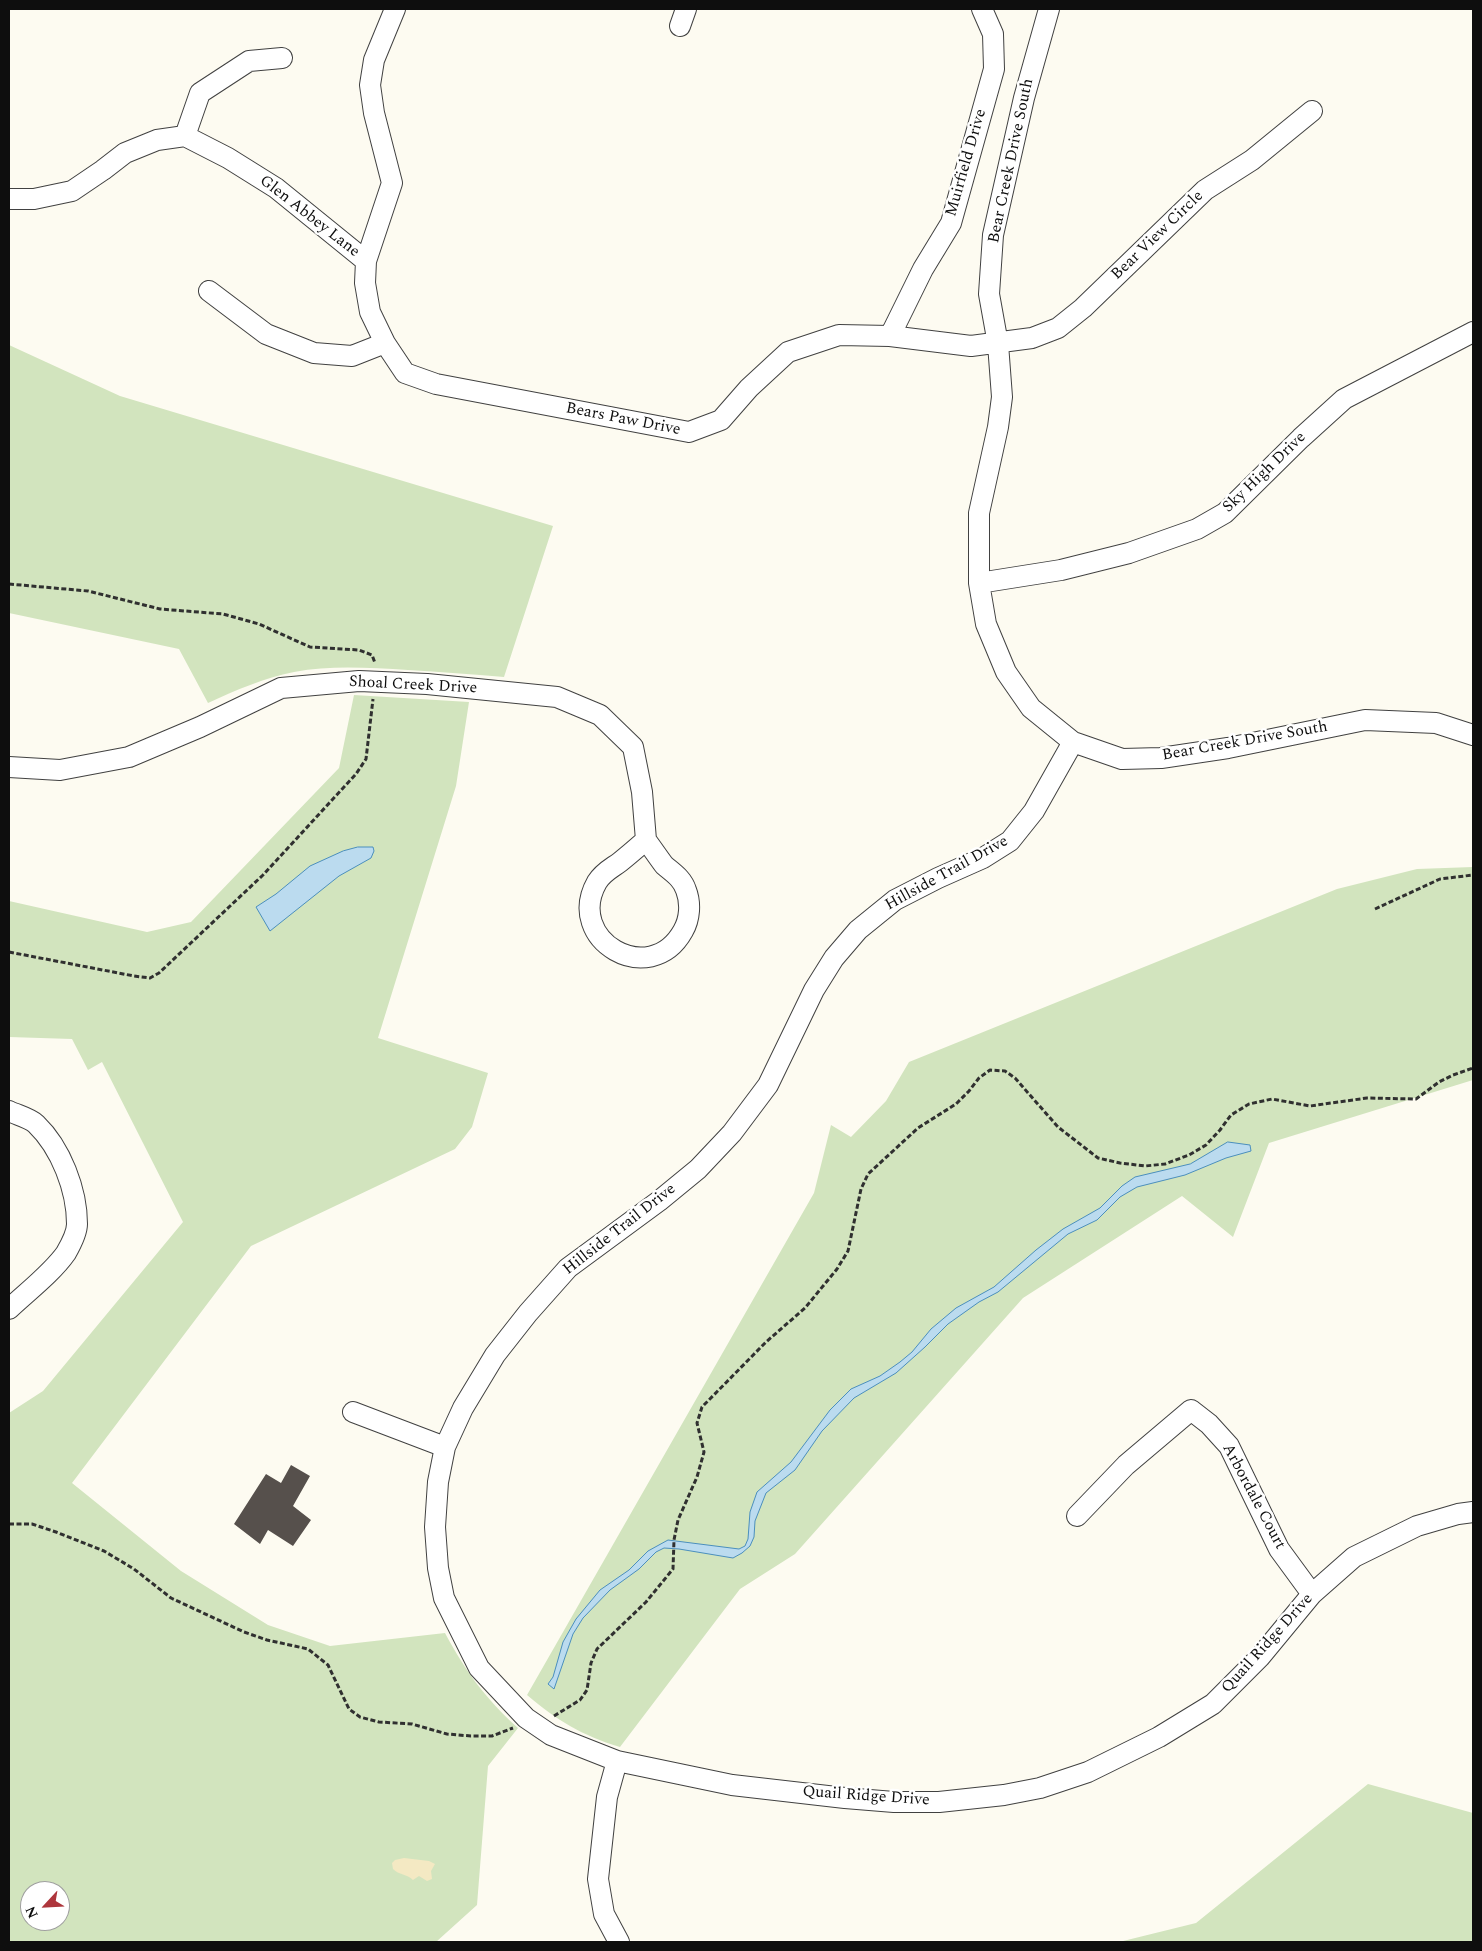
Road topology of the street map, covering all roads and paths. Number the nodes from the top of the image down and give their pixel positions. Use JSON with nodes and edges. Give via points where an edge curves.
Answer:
{"nodes":[{"id":1,"x":395,"y":9,"type":"edge"},
{"id":2,"x":982,"y":9,"type":"edge"},
{"id":3,"x":1049,"y":9,"type":"edge"},
{"id":4,"x":282,"y":58,"type":"dead end"},
{"id":5,"x":1312,"y":111,"type":"dead end"},
{"id":6,"x":185,"y":136,"type":"junction"},
{"id":7,"x":9,"y":199,"type":"edge"},
{"id":8,"x":366,"y":262,"type":"junction"},
{"id":9,"x":209,"y":291,"type":"dead end"},
{"id":10,"x":1473,"y":332,"type":"edge"},
{"id":11,"x":890,"y":336,"type":"junction"},
{"id":12,"x":385,"y":343,"type":"junction"},
{"id":13,"x":998,"y":344,"type":"junction"},
{"id":14,"x":979,"y":583,"type":"junction"},
{"id":15,"x":9,"y":584,"type":"edge"},
{"id":16,"x":374,"y":681,"type":"junction"},
{"id":17,"x":1473,"y":735,"type":"edge"},
{"id":18,"x":1073,"y":742,"type":"junction"},
{"id":19,"x":9,"y":766,"type":"edge"},
{"id":20,"x":646,"y":840,"type":"junction"},
{"id":21,"x":1473,"y":875,"type":"edge"},
{"id":22,"x":1375,"y":909,"type":"dead end"},
{"id":23,"x":9,"y":952,"type":"edge"},
{"id":24,"x":1473,"y":1068,"type":"edge"},
{"id":25,"x":9,"y":1111,"type":"edge"},
{"id":26,"x":9,"y":1309,"type":"edge"},
{"id":27,"x":353,"y":1412,"type":"dead end"},
{"id":28,"x":446,"y":1447,"type":"junction"},
{"id":29,"x":1473,"y":1512,"type":"edge"},
{"id":30,"x":1077,"y":1516,"type":"dead end"},
{"id":31,"x":9,"y":1524,"type":"edge"},
{"id":32,"x":1312,"y":1594,"type":"junction"},
{"id":33,"x":531,"y":1722,"type":"junction"},
{"id":34,"x":617,"y":1761,"type":"junction"},
{"id":35,"x":619,"y":1942,"type":"edge"}],
"edges":[{"from":1,"to":8,"type":"street","via":[[374,60],[370,85],[392,183]]},
{"from":2,"to":11,"type":"street","name":"Muirfield Drive","via":[[993,34],[994,69],[951,223],[923,269]]},
{"from":3,"to":13,"type":"street","name":"Bear Creek Drive South","via":[[1024,98],[993,234],[989,294]]},
{"from":4,"to":6,"type":"street","via":[[249,61],[200,93]]},
{"from":5,"to":13,"type":"street","name":"Bear View Circle","via":[[1252,160],[1205,190],[1083,308],[1058,328],[1032,338]]},
{"from":6,"to":7,"type":"street","via":[[157,140],[125,153],[72,191],[34,199]]},
{"from":6,"to":8,"type":"street","name":"Glen Abbey Lane","via":[[276,188]]},
{"from":8,"to":12,"type":"street","via":[[365,283],[370,312]]},
{"from":9,"to":12,"type":"street","via":[[266,334],[314,353],[352,356]]},
{"from":10,"to":14,"type":"street","name":"Sky High Drive","via":[[1344,399],[1226,513],[1197,529],[1130,553],[1061,570]]},
{"from":11,"to":12,"type":"street","name":"Bears Paw Drive","via":[[839,335],[788,352],[749,388],[721,420],[689,432],[436,384],[405,373]]},
{"from":11,"to":13,"type":"street","name":"Bears Paw Drive","via":[[971,346]]},
{"from":13,"to":14,"type":"street","name":"Bear Creek Drive South","via":[[1002,397],[979,513]]},
{"from":14,"to":18,"type":"street","name":"Bear Creek Drive South","via":[[986,624],[1006,672],[1031,708]]},
{"from":15,"to":16,"type":"path","via":[[88,591],[160,609],[223,614],[259,624],[310,647],[359,650],[372,655],[376,666]]},
{"from":16,"to":19,"type":"street","name":"Shoal Creek Drive","via":[[281,688],[129,757],[60,770]]},
{"from":16,"to":20,"type":"street","name":"Shoal Creek Drive","via":[[557,697],[600,715],[633,747],[642,792]]},
{"from":16,"to":23,"type":"path","via":[[366,759],[356,774],[263,875],[159,972],[150,978],[134,976]]},
{"from":17,"to":18,"type":"street","name":"Bear Creek Drive South","via":[[1436,723],[1365,720],[1161,758],[1122,758]]},
{"from":18,"to":28,"type":"street","name":"Hillside Trail Drive","via":[[1034,811],[1010,841],[983,858],[895,900],[858,930],[834,958],[814,990],[768,1086],[732,1133],[698,1169],[568,1268],[495,1355],[463,1408]]},
{"from":20,"to":20,"type":"street","via":[[598,880],[590,908],[593,925],[602,940],[615,951],[632,957],[649,957],[665,951],[678,940],[687,925],[690,908],[678,876]]},
{"from":21,"to":22,"type":"path","via":[[1440,879]]},
{"from":24,"to":33,"type":"path","via":[[1439,1082],[1416,1099],[1367,1098],[1310,1106],[1272,1099],[1249,1104],[1231,1115],[1206,1145],[1165,1164],[1145,1166],[1098,1158],[1058,1127],[1015,1078],[1004,1071],[990,1070],[956,1104],[918,1128],[868,1174],[860,1189],[848,1251],[837,1270],[805,1308],[766,1342],[702,1407],[698,1422],[704,1452],[674,1538],[673,1569],[646,1602],[597,1649],[591,1663],[587,1690],[580,1700],[554,1716]]},
{"from":25,"to":26,"type":"street","via":[[35,1123],[53,1144],[67,1172],[77,1226],[66,1252]]},
{"from":27,"to":28,"type":"street"},
{"from":28,"to":33,"type":"street","name":"Hillside Trail Drive","via":[[438,1482],[435,1526],[444,1598],[479,1668]]},
{"from":29,"to":32,"type":"street","name":"Quail Ridge Drive","via":[[1417,1526],[1354,1557]]},
{"from":30,"to":32,"type":"street","name":"Arbordale Court","via":[[1126,1465],[1191,1410],[1229,1446],[1279,1549]]},
{"from":31,"to":33,"type":"path","via":[[32,1524],[104,1552],[134,1569],[171,1598],[244,1632],[308,1649],[328,1665],[349,1709],[360,1717],[470,1736],[492,1736]]},
{"from":32,"to":34,"type":"street","name":"Quail Ridge Drive","via":[[1260,1657],[1213,1704],[1150,1742],[1088,1772],[1040,1788],[939,1802],[894,1802],[732,1784]]},
{"from":33,"to":34,"type":"street","name":"Hillside Trail Drive","via":[[551,1735]]},
{"from":34,"to":35,"type":"street","via":[[608,1797],[598,1879],[604,1914]]}]}
